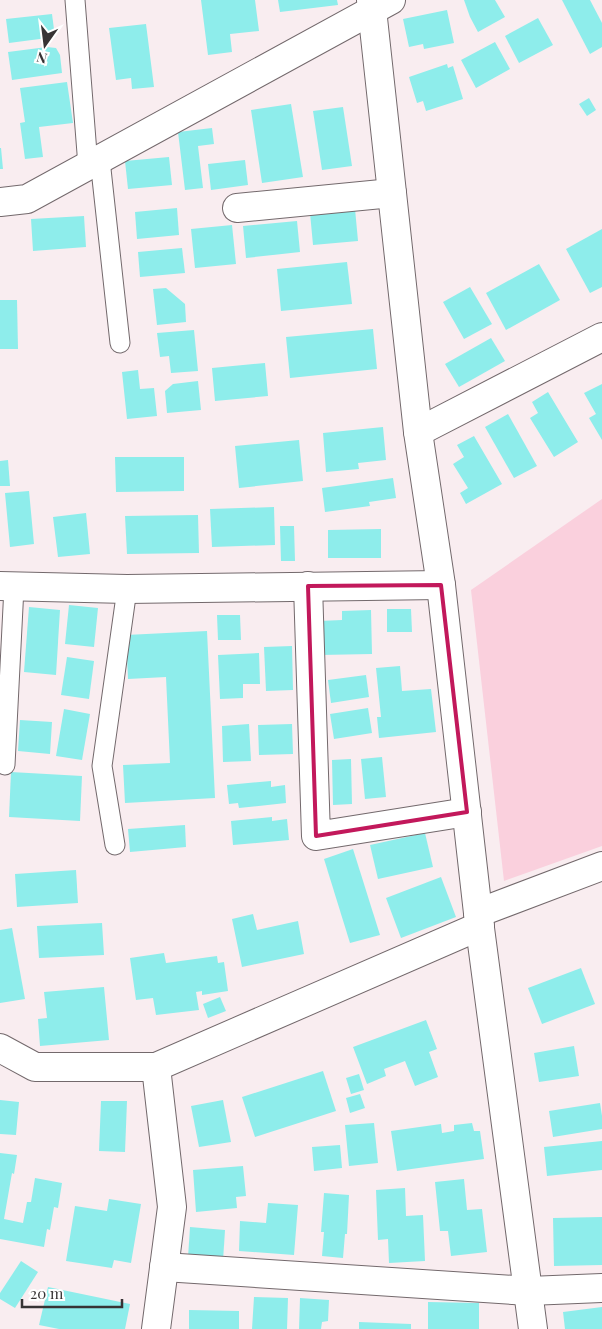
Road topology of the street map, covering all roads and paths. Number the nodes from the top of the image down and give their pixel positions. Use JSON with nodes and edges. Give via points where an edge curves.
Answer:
{"nodes":[{"id":1,"x":75,"y":0,"type":"edge"},
{"id":2,"x":378,"y":3,"type":"edge"},
{"id":3,"x":94,"y":163,"type":"junction"},
{"id":4,"x":392,"y":193,"type":"junction"},
{"id":5,"x":0,"y":202,"type":"edge"},
{"id":6,"x":237,"y":208,"type":"dead end"},
{"id":7,"x":602,"y":337,"type":"edge"},
{"id":8,"x":120,"y":343,"type":"dead end"},
{"id":9,"x":418,"y":432,"type":"junction"},
{"id":10,"x":441,"y":584,"type":"junction"},
{"id":11,"x":308,"y":586,"type":"junction"},
{"id":12,"x":7,"y":587,"type":"edge"},
{"id":13,"x":127,"y":589,"type":"junction"},
{"id":14,"x":5,"y":765,"type":"dead end"},
{"id":15,"x":467,"y":812,"type":"junction"},
{"id":16,"x":115,"y":845,"type":"dead end"},
{"id":17,"x":602,"y":866,"type":"edge"},
{"id":18,"x":479,"y":919,"type":"junction"},
{"id":19,"x":0,"y":1048,"type":"edge"},
{"id":20,"x":156,"y":1067,"type":"junction"},
{"id":21,"x":164,"y":1267,"type":"junction"},
{"id":22,"x":602,"y":1288,"type":"edge"},
{"id":23,"x":528,"y":1291,"type":"junction"},
{"id":24,"x":156,"y":1329,"type":"edge"},
{"id":25,"x":533,"y":1329,"type":"edge"}],
"edges":[{"from":1,"to":3,"type":"lane"},
{"from":2,"to":3,"type":"street"},
{"from":2,"to":4,"type":"street"},
{"from":3,"to":5,"type":"street","via":[[27,199]]},
{"from":3,"to":8,"type":"lane"},
{"from":4,"to":6,"type":"street"},
{"from":4,"to":9,"type":"street"},
{"from":7,"to":9,"type":"street"},
{"from":9,"to":10,"type":"street"},
{"from":10,"to":11,"type":"street"},
{"from":10,"to":15,"type":"street"},
{"from":11,"to":13,"type":"street"},
{"from":11,"to":15,"type":"street","via":[[316,836]]},
{"from":12,"to":13,"type":"street"},
{"from":12,"to":14,"type":"lane"},
{"from":13,"to":16,"type":"lane","via":[[102,766]]},
{"from":15,"to":18,"type":"street"},
{"from":17,"to":18,"type":"street"},
{"from":18,"to":20,"type":"street"},
{"from":18,"to":23,"type":"street"},
{"from":19,"to":20,"type":"street","via":[[35,1067]]},
{"from":20,"to":21,"type":"street","via":[[172,1207]]},
{"from":21,"to":23,"type":"street"},
{"from":21,"to":24,"type":"street"},
{"from":22,"to":23,"type":"street"},
{"from":23,"to":25,"type":"street"}]}
